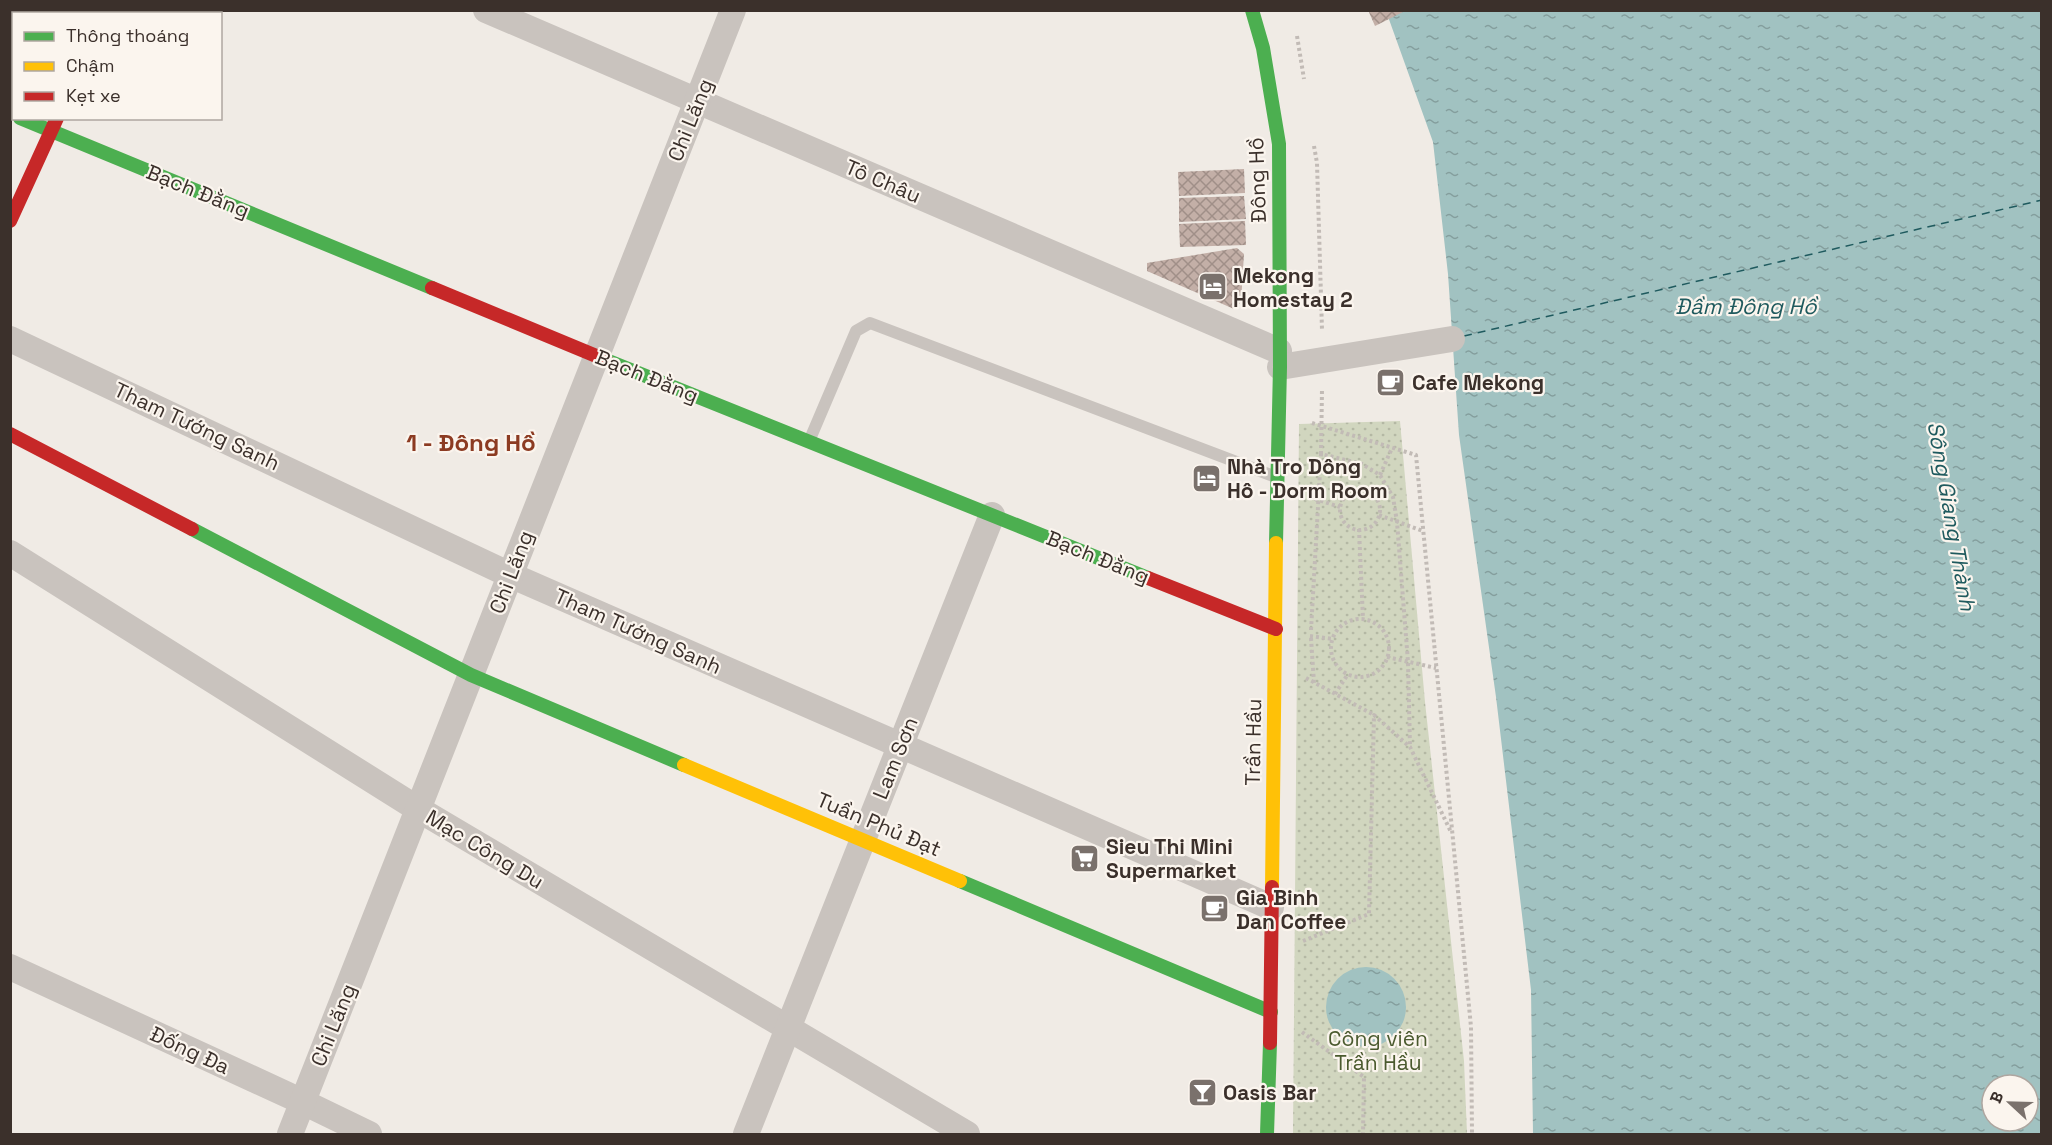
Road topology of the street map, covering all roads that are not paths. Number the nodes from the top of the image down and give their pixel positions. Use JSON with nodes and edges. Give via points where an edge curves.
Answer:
{"nodes":[{"id":1,"x":486,"y":10,"type":"edge"},
{"id":2,"x":733,"y":10,"type":"edge"},
{"id":3,"x":1252,"y":10,"type":"edge"},
{"id":4,"x":697,"y":102,"type":"junction"},
{"id":5,"x":30,"y":120,"type":"edge"},
{"id":6,"x":54,"y":125,"type":"edge"},
{"id":7,"x":10,"y":221,"type":"edge"},
{"id":8,"x":10,"y":339,"type":"edge"},
{"id":9,"x":1452,"y":339,"type":"dead end"},
{"id":10,"x":597,"y":356,"type":"junction"},
{"id":11,"x":1280,"y":359,"type":"junction"},
{"id":12,"x":10,"y":435,"type":"edge"},
{"id":13,"x":809,"y":441,"type":"junction"},
{"id":14,"x":1277,"y":478,"type":"junction"},
{"id":15,"x":992,"y":515,"type":"junction"},
{"id":16,"x":10,"y":553,"type":"edge"},
{"id":17,"x":510,"y":575,"type":"junction"},
{"id":18,"x":1276,"y":629,"type":"junction"},
{"id":19,"x":471,"y":675,"type":"junction"},
{"id":20,"x":900,"y":746,"type":"junction"},
{"id":21,"x":418,"y":809,"type":"junction"},
{"id":22,"x":863,"y":840,"type":"junction"},
{"id":23,"x":1271,"y":907,"type":"junction"},
{"id":24,"x":10,"y":967,"type":"edge"},
{"id":25,"x":1271,"y":1012,"type":"junction"},
{"id":26,"x":788,"y":1029,"type":"junction"},
{"id":27,"x":303,"y":1102,"type":"junction"},
{"id":28,"x":290,"y":1134,"type":"edge"},
{"id":29,"x":369,"y":1134,"type":"edge"},
{"id":30,"x":746,"y":1134,"type":"edge"},
{"id":31,"x":967,"y":1134,"type":"edge"},
{"id":32,"x":1267,"y":1134,"type":"edge"}],
"edges":[{"from":1,"to":4,"type":"street","name":"Tô Châu"},
{"from":2,"to":4,"type":"street","name":"Chi Lăng"},
{"from":3,"to":11,"type":"street","name":"Đông Hồ","via":[[1263,48],[1279,144]]},
{"from":4,"to":10,"type":"street","name":"Chi Lăng"},
{"from":4,"to":11,"type":"street","name":"Tô Châu"},
{"from":5,"to":6,"type":"street","name":"Bạch Đằng"},
{"from":6,"to":7,"type":"street"},
{"from":6,"to":10,"type":"street","name":"Bạch Đằng"},
{"from":8,"to":17,"type":"street","name":"Tham Tướng Sanh"},
{"from":9,"to":11,"type":"street"},
{"from":10,"to":13,"type":"street","name":"Bạch Đằng"},
{"from":10,"to":17,"type":"street","name":"Chi Lăng"},
{"from":11,"to":14,"type":"street","name":"Trần Hầu"},
{"from":12,"to":19,"type":"street","name":"Tuần Phủ Đạt"},
{"from":13,"to":14,"type":"lane","via":[[855,331],[870,323]]},
{"from":13,"to":15,"type":"street","name":"Bạch Đằng"},
{"from":14,"to":18,"type":"street","name":"Trần Hầu"},
{"from":15,"to":18,"type":"street","name":"Bạch Đằng"},
{"from":15,"to":20,"type":"street","name":"Lam Sơn"},
{"from":16,"to":21,"type":"street","name":"Mạc Công Du"},
{"from":17,"to":19,"type":"street","name":"Chi Lăng"},
{"from":17,"to":20,"type":"street","name":"Tham Tướng Sanh"},
{"from":18,"to":23,"type":"street","name":"Trần Hầu"},
{"from":19,"to":21,"type":"street","name":"Chi Lăng"},
{"from":19,"to":22,"type":"street","name":"Tuần Phủ Đạt"},
{"from":20,"to":22,"type":"street","name":"Lam Sơn"},
{"from":20,"to":23,"type":"street","name":"Tham Tướng Sanh"},
{"from":21,"to":26,"type":"street","name":"Mạc Công Du"},
{"from":21,"to":27,"type":"street","name":"Chi Lăng"},
{"from":22,"to":25,"type":"street","name":"Tuần Phủ Đạt"},
{"from":22,"to":26,"type":"street","name":"Lam Sơn"},
{"from":23,"to":25,"type":"street","name":"Trần Hầu"},
{"from":24,"to":27,"type":"street","name":"Đống Đa"},
{"from":25,"to":32,"type":"street","name":"Trần Hầu"},
{"from":26,"to":30,"type":"street","name":"Lam Sơn"},
{"from":26,"to":31,"type":"street","name":"Mạc Công Du"},
{"from":27,"to":28,"type":"street","name":"Chi Lăng"},
{"from":27,"to":29,"type":"street","name":"Đống Đa"}]}
